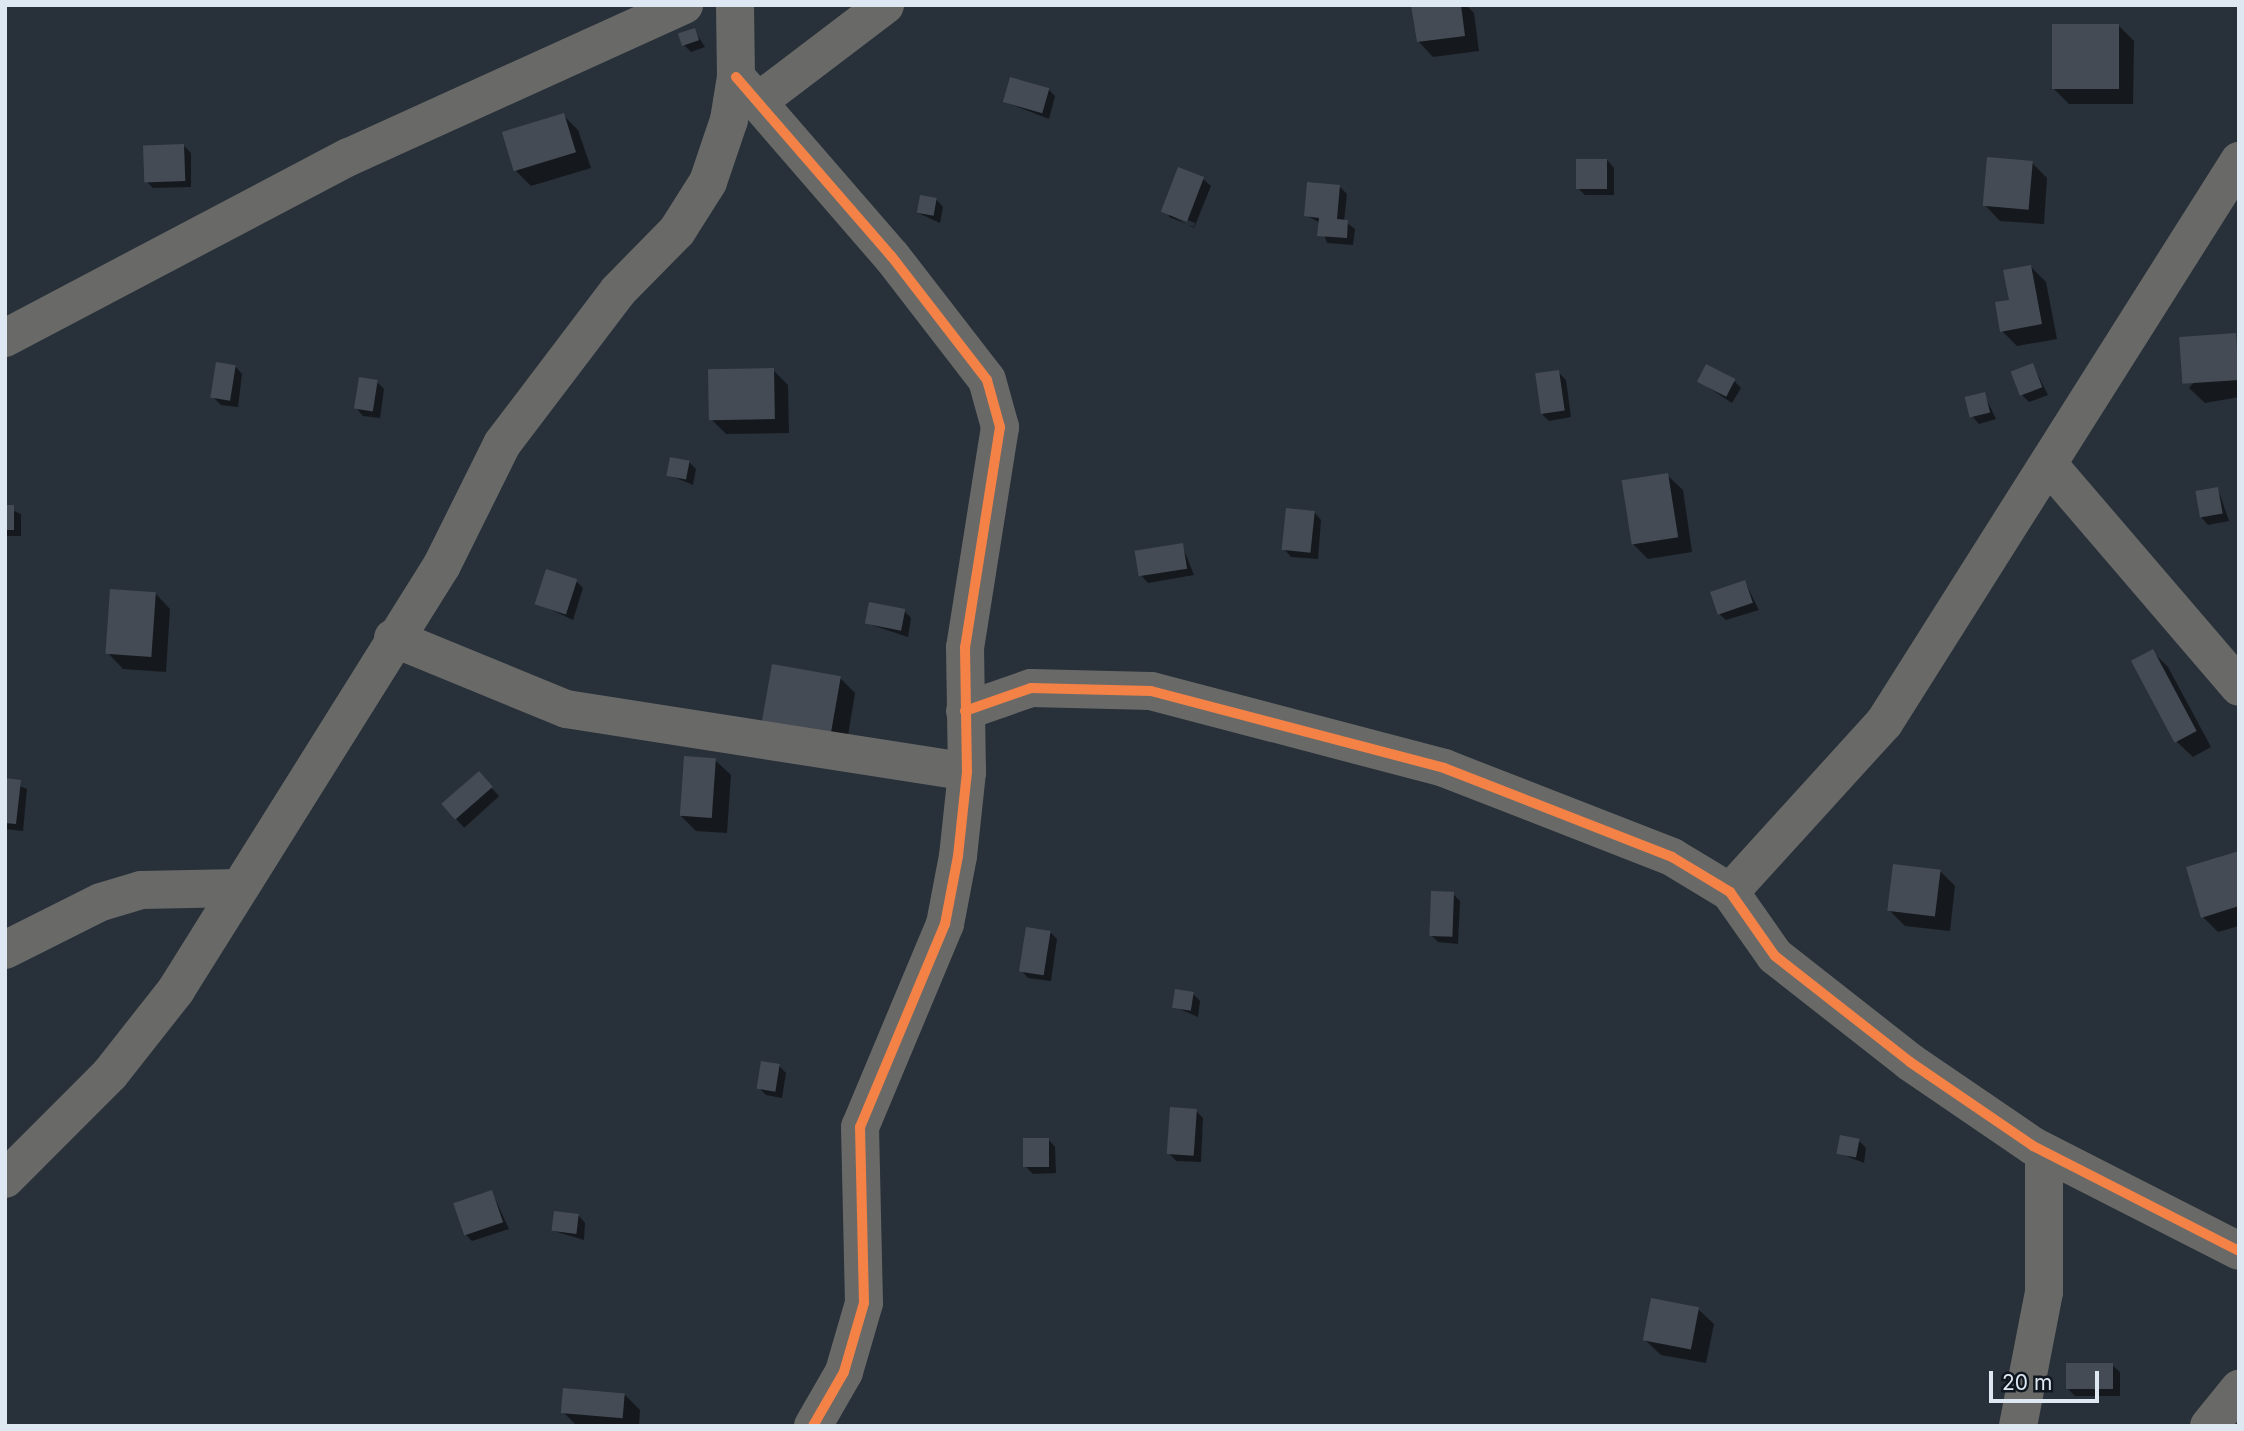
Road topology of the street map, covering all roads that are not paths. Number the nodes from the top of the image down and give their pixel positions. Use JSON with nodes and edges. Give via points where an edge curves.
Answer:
{"nodes":[{"id":1,"x":684,"y":5,"type":"edge"},
{"id":2,"x":735,"y":5,"type":"edge"},
{"id":3,"x":885,"y":5,"type":"edge"},
{"id":4,"x":748,"y":88,"type":"junction"},
{"id":5,"x":2239,"y":161,"type":"edge"},
{"id":6,"x":5,"y":338,"type":"edge"},
{"id":7,"x":2049,"y":465,"type":"junction"},
{"id":8,"x":393,"y":638,"type":"junction"},
{"id":9,"x":2239,"y":687,"type":"edge"},
{"id":10,"x":965,"y":712,"type":"junction"},
{"id":11,"x":967,"y":772,"type":"junction"},
{"id":12,"x":239,"y":888,"type":"junction"},
{"id":13,"x":1730,"y":892,"type":"junction"},
{"id":14,"x":5,"y":950,"type":"edge"},
{"id":15,"x":2044,"y":1152,"type":"junction"},
{"id":16,"x":5,"y":1180,"type":"edge"},
{"id":17,"x":2239,"y":1251,"type":"edge"},
{"id":18,"x":2239,"y":1388,"type":"edge"},
{"id":19,"x":813,"y":1426,"type":"edge"},
{"id":20,"x":2018,"y":1426,"type":"edge"},
{"id":21,"x":2209,"y":1426,"type":"edge"}],
"edges":[{"from":1,"to":6,"type":"street","via":[[336,163]]},
{"from":2,"to":4,"type":"street"},
{"from":3,"to":4,"type":"street"},
{"from":4,"to":8,"type":"street","via":[[708,182],[677,231],[618,291],[536,394],[502,444],[442,565]]},
{"from":4,"to":10,"type":"street","via":[[892,257],[987,380],[995,400],[998,457],[973,585]]},
{"from":5,"to":7,"type":"street"},
{"from":7,"to":9,"type":"street"},
{"from":7,"to":13,"type":"street","via":[[1884,723]]},
{"from":8,"to":11,"type":"street","via":[[566,709]]},
{"from":8,"to":12,"type":"street"},
{"from":10,"to":11,"type":"street"},
{"from":10,"to":13,"type":"street","via":[[1031,688],[1151,691],[1496,785],[1671,857]]},
{"from":11,"to":19,"type":"street","via":[[945,924],[860,1127],[866,1284],[860,1327]]},
{"from":12,"to":14,"type":"street","via":[[141,890],[101,902]]},
{"from":12,"to":16,"type":"street","via":[[143,1033]]},
{"from":13,"to":15,"type":"street","via":[[1775,956],[1870,1032]]},
{"from":15,"to":17,"type":"street"},
{"from":15,"to":20,"type":"street","via":[[2044,1293]]},
{"from":18,"to":21,"type":"street"}]}
